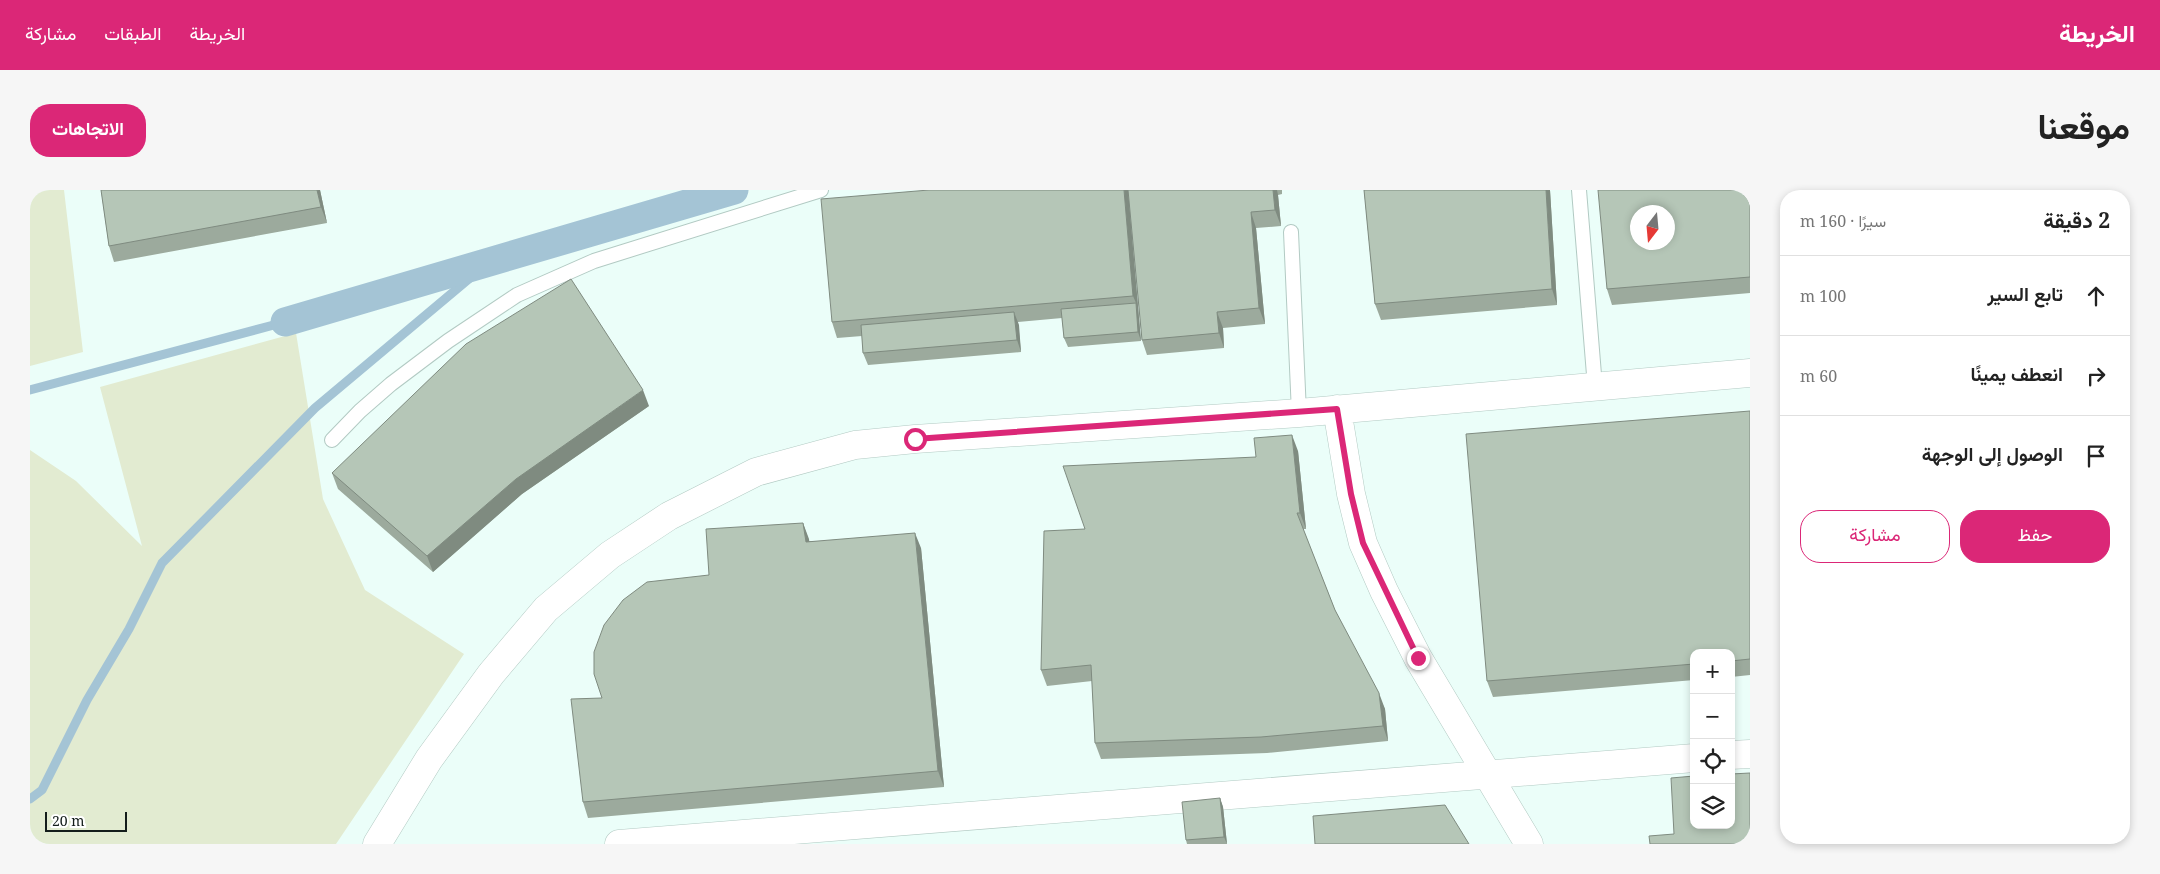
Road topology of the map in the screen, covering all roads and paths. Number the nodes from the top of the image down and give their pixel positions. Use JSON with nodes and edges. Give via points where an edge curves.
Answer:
{"nodes":[{"id":1,"x":821,"y":190,"type":"edge"},
{"id":2,"x":1579,"y":190,"type":"edge"},
{"id":3,"x":1291,"y":232,"type":"dead end"},
{"id":4,"x":1750,"y":373,"type":"edge"},
{"id":5,"x":1595,"y":387,"type":"junction"},
{"id":6,"x":1337,"y":409,"type":"junction"},
{"id":7,"x":1299,"y":413,"type":"junction"},
{"id":8,"x":332,"y":440,"type":"dead end"},
{"id":9,"x":1750,"y":754,"type":"edge"},
{"id":10,"x":1735,"y":756,"type":"edge"},
{"id":11,"x":1690,"y":758,"type":"edge"},
{"id":12,"x":1486,"y":774,"type":"junction"},
{"id":13,"x":377,"y":844,"type":"edge"},
{"id":14,"x":619,"y":844,"type":"edge"},
{"id":15,"x":1529,"y":844,"type":"edge"}],
"edges":[{"from":1,"to":8,"type":"lane","via":[[594,261],[517,295],[391,384]]},
{"from":2,"to":5,"type":"lane"},
{"from":3,"to":7,"type":"lane"},
{"from":4,"to":5,"type":"street"},
{"from":5,"to":6,"type":"street"},
{"from":6,"to":7,"type":"street"},
{"from":6,"to":12,"type":"street","via":[[1363,543],[1418,658]]},
{"from":7,"to":13,"type":"street","via":[[855,445],[756,472],[669,516],[610,555],[546,609],[491,674],[429,759]]},
{"from":9,"to":10,"type":"street"},
{"from":11,"to":12,"type":"street"},
{"from":12,"to":14,"type":"street"},
{"from":12,"to":15,"type":"street"}]}
